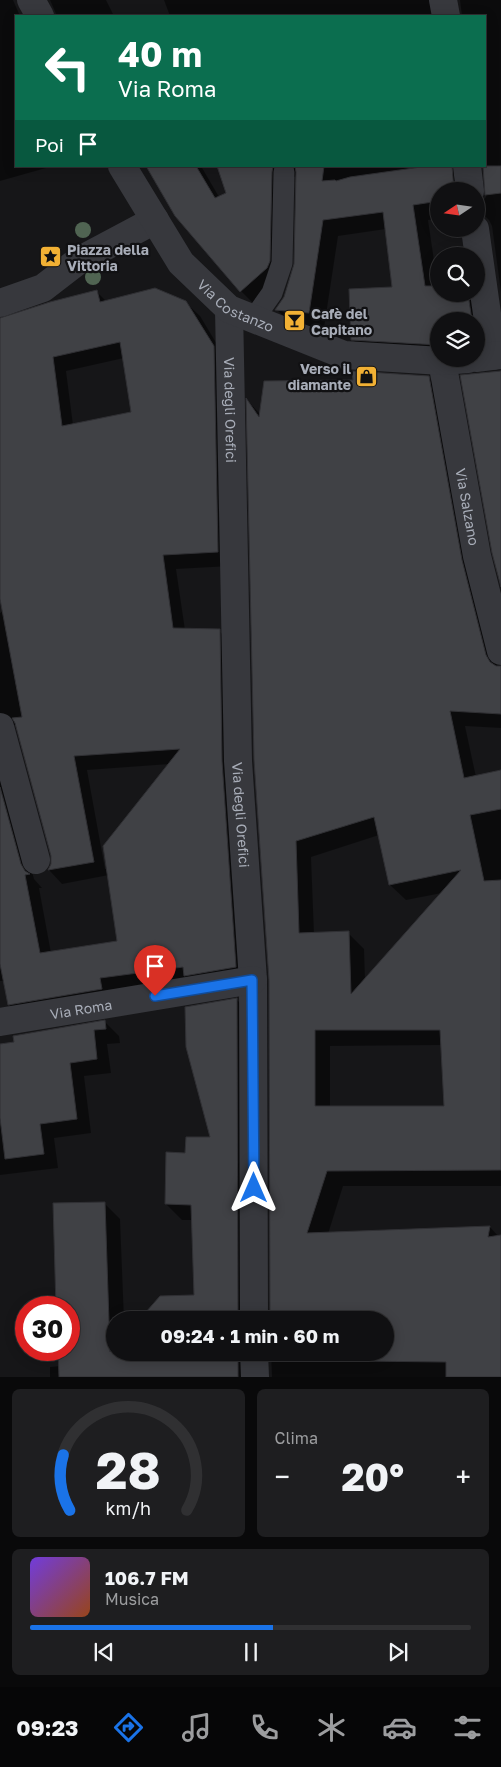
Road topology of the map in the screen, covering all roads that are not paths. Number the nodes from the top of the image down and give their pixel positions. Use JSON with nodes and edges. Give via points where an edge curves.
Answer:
{"nodes":[{"id":1,"x":31,"y":0,"type":"edge"},
{"id":2,"x":443,"y":0,"type":"edge"},
{"id":3,"x":39,"y":15,"type":"edge"},
{"id":4,"x":446,"y":15,"type":"edge"},
{"id":5,"x":123,"y":167,"type":"edge"},
{"id":6,"x":467,"y":167,"type":"edge"},
{"id":7,"x":284,"y":172,"type":"dead end"},
{"id":8,"x":469,"y":182,"type":"edge"},
{"id":9,"x":155,"y":220,"type":"junction"},
{"id":10,"x":476,"y":238,"type":"edge"},
{"id":11,"x":0,"y":303,"type":"edge"},
{"id":12,"x":229,"y":309,"type":"junction"},
{"id":13,"x":476,"y":312,"type":"edge"},
{"id":14,"x":253,"y":320,"type":"junction"},
{"id":15,"x":430,"y":357,"type":"edge"},
{"id":16,"x":476,"y":367,"type":"edge"},
{"id":17,"x":501,"y":651,"type":"edge"},
{"id":18,"x":0,"y":728,"type":"edge"},
{"id":19,"x":36,"y":860,"type":"dead end"},
{"id":20,"x":252,"y":980,"type":"junction"},
{"id":21,"x":0,"y":1022,"type":"edge"},
{"id":22,"x":254,"y":1311,"type":"edge"},
{"id":23,"x":254,"y":1361,"type":"edge"},
{"id":24,"x":255,"y":1377,"type":"edge"}],
"edges":[{"from":1,"to":3,"type":"street"},
{"from":2,"to":4,"type":"street"},
{"from":5,"to":9,"type":"street","name":"Via Costanzo"},
{"from":6,"to":8,"type":"street"},
{"from":7,"to":14,"type":"lane","via":[[282,262],[272,293]]},
{"from":9,"to":11,"type":"street","via":[[78,260],[43,288]]},
{"from":9,"to":12,"type":"street","name":"Via Costanzo","via":[[181,263]]},
{"from":10,"to":13,"type":"street","name":"Via Salzano"},
{"from":12,"to":14,"type":"street","name":"Via Costanzo"},
{"from":12,"to":20,"type":"street","name":"Via degli Orefici","via":[[238,761]]},
{"from":14,"to":15,"type":"street","name":"Via Costanzo","via":[[344,355]]},
{"from":16,"to":17,"type":"street","name":"Via Salzano","via":[[477,556]]},
{"from":18,"to":19,"type":"street"},
{"from":20,"to":21,"type":"street","name":"Via Roma"},
{"from":20,"to":22,"type":"street","name":"Via degli Orefici"},
{"from":23,"to":24,"type":"street"}]}
